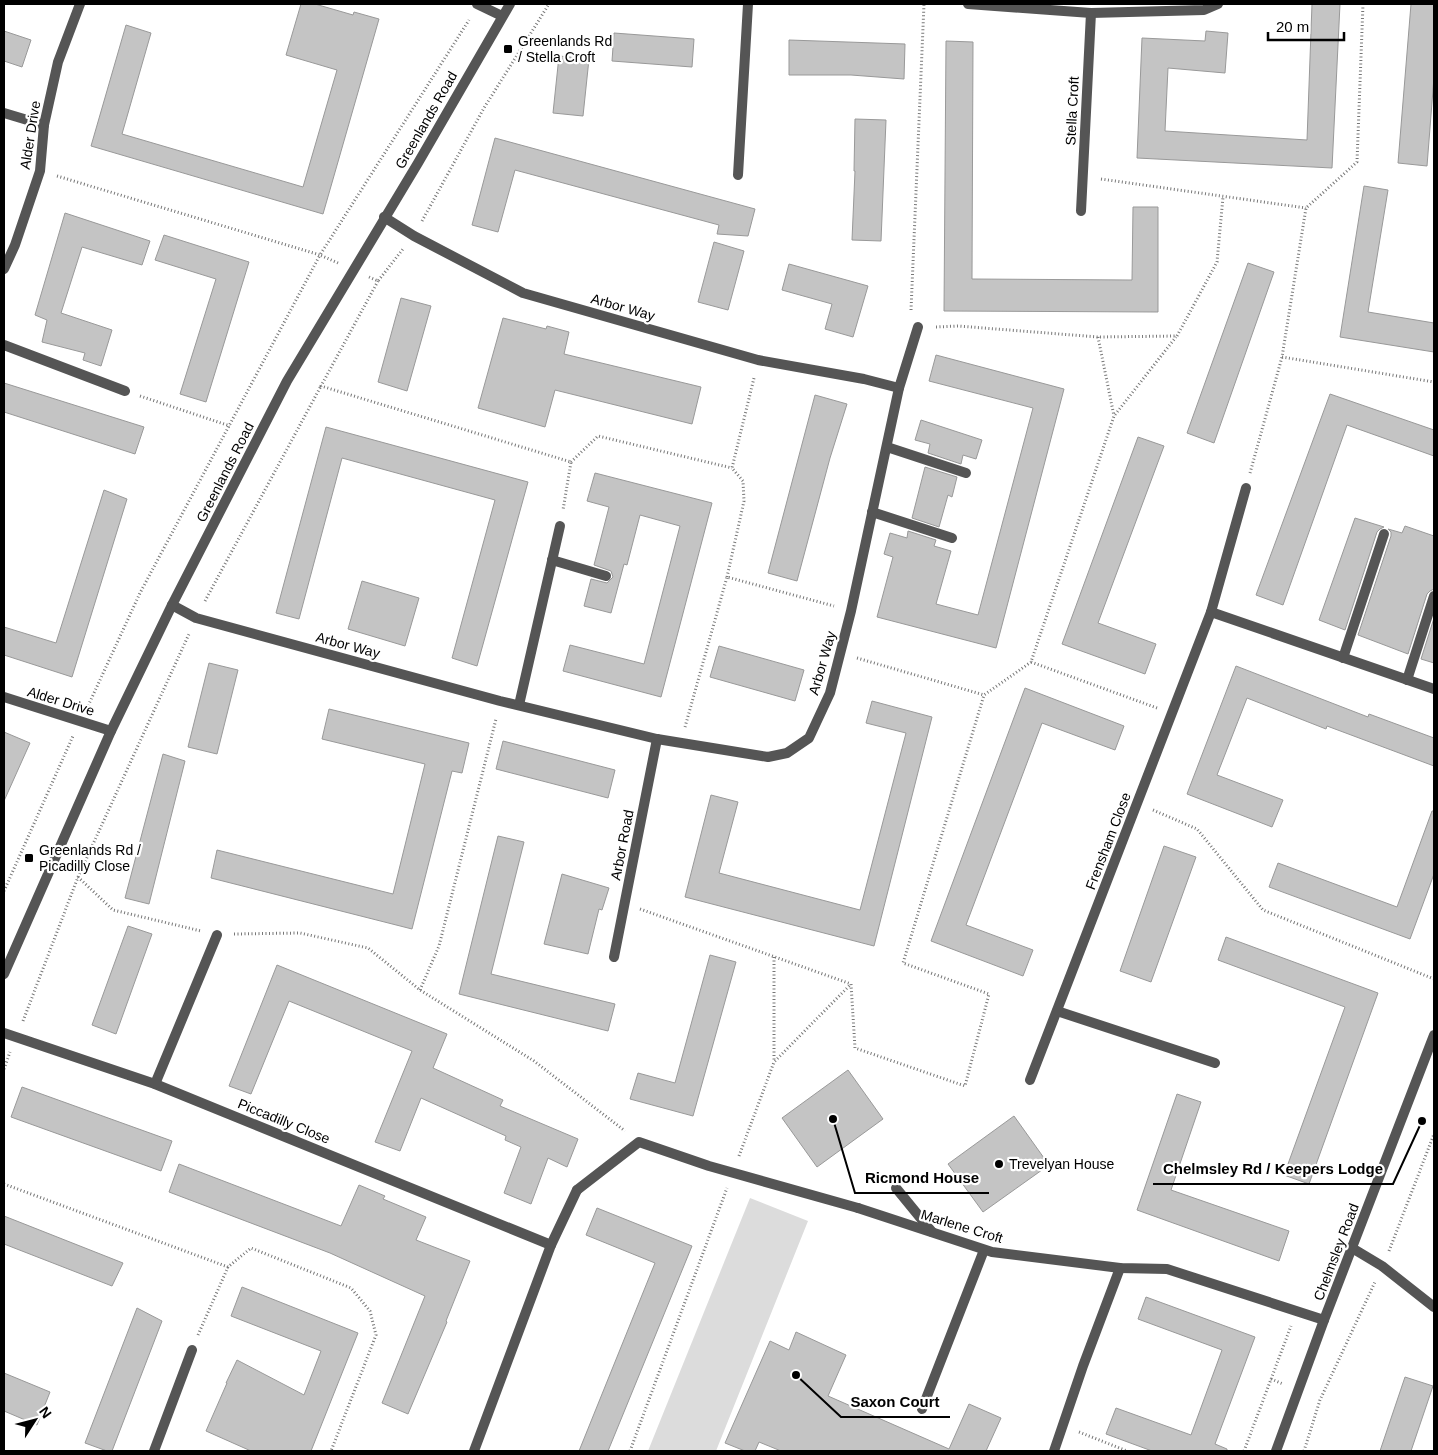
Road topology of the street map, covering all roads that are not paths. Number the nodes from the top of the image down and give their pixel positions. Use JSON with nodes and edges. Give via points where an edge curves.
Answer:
{"nodes":[{"id":1,"x":80,"y":4,"type":"edge"},
{"id":2,"x":477,"y":4,"type":"edge"},
{"id":3,"x":510,"y":4,"type":"edge"},
{"id":4,"x":748,"y":4,"type":"edge"},
{"id":5,"x":968,"y":4,"type":"edge"},
{"id":6,"x":1218,"y":4,"type":"edge"},
{"id":7,"x":1091,"y":13,"type":"junction"},
{"id":8,"x":502,"y":16,"type":"junction"},
{"id":9,"x":4,"y":113,"type":"edge"},
{"id":10,"x":44,"y":125,"type":"junction"},
{"id":11,"x":738,"y":175,"type":"dead end"},
{"id":12,"x":1081,"y":211,"type":"dead end"},
{"id":13,"x":384,"y":218,"type":"junction"},
{"id":14,"x":4,"y":269,"type":"edge"},
{"id":15,"x":918,"y":327,"type":"road end"},
{"id":16,"x":4,"y":345,"type":"edge"},
{"id":17,"x":899,"y":388,"type":"junction"},
{"id":18,"x":125,"y":391,"type":"road end"},
{"id":19,"x":887,"y":447,"type":"junction"},
{"id":20,"x":966,"y":473,"type":"dead end"},
{"id":21,"x":1246,"y":488,"type":"road end"},
{"id":22,"x":872,"y":512,"type":"junction"},
{"id":23,"x":560,"y":526,"type":"road end"},
{"id":24,"x":1384,"y":534,"type":"dead end"},
{"id":25,"x":952,"y":538,"type":"dead end"},
{"id":26,"x":552,"y":560,"type":"junction"},
{"id":27,"x":606,"y":576,"type":"dead end"},
{"id":28,"x":1434,"y":596,"type":"edge"},
{"id":29,"x":172,"y":605,"type":"junction"},
{"id":30,"x":1211,"y":612,"type":"junction"},
{"id":31,"x":1343,"y":658,"type":"junction"},
{"id":32,"x":1407,"y":680,"type":"junction"},
{"id":33,"x":1434,"y":689,"type":"edge"},
{"id":34,"x":4,"y":697,"type":"edge"},
{"id":35,"x":520,"y":705,"type":"junction"},
{"id":36,"x":111,"y":731,"type":"junction"},
{"id":37,"x":657,"y":739,"type":"junction"},
{"id":38,"x":217,"y":935,"type":"road end"},
{"id":39,"x":614,"y":957,"type":"dead end"},
{"id":40,"x":4,"y":974,"type":"edge"},
{"id":41,"x":1057,"y":1011,"type":"junction"},
{"id":42,"x":4,"y":1033,"type":"edge"},
{"id":43,"x":1434,"y":1035,"type":"edge"},
{"id":44,"x":1215,"y":1063,"type":"dead end"},
{"id":45,"x":1030,"y":1080,"type":"dead end"},
{"id":46,"x":155,"y":1084,"type":"junction"},
{"id":47,"x":896,"y":1188,"type":"dead end"},
{"id":48,"x":932,"y":1232,"type":"junction"},
{"id":49,"x":552,"y":1244,"type":"junction"},
{"id":50,"x":1352,"y":1248,"type":"junction"},
{"id":51,"x":984,"y":1250,"type":"junction"},
{"id":52,"x":1120,"y":1268,"type":"junction"},
{"id":53,"x":1434,"y":1306,"type":"edge"},
{"id":54,"x":1324,"y":1320,"type":"junction"},
{"id":55,"x":192,"y":1350,"type":"road end"},
{"id":56,"x":922,"y":1409,"type":"dead end"},
{"id":57,"x":154,"y":1451,"type":"edge"},
{"id":58,"x":474,"y":1451,"type":"edge"},
{"id":59,"x":1054,"y":1451,"type":"edge"},
{"id":60,"x":1276,"y":1451,"type":"edge"}],
"edges":[{"from":1,"to":10,"type":"street","name":"Alder Drive","via":[[58,62]]},
{"from":2,"to":8,"type":"street"},
{"from":3,"to":8,"type":"street","name":"Greenlands Road"},
{"from":4,"to":11,"type":"street"},
{"from":5,"to":7,"type":"street"},
{"from":6,"to":7,"type":"street","via":[[1204,10]]},
{"from":7,"to":12,"type":"street","name":"Stella Croft"},
{"from":8,"to":13,"type":"street","name":"Greenlands Road"},
{"from":9,"to":10,"type":"street"},
{"from":10,"to":14,"type":"street","name":"Alder Drive","via":[[40,171]]},
{"from":13,"to":17,"type":"street","name":"Arbor Way","via":[[523,293],[758,360]]},
{"from":13,"to":29,"type":"street","name":"Greenlands Road","via":[[287,381]]},
{"from":15,"to":17,"type":"street","name":"Arbor Way"},
{"from":16,"to":18,"type":"street"},
{"from":17,"to":19,"type":"street","name":"Arbor Way"},
{"from":19,"to":20,"type":"street"},
{"from":19,"to":22,"type":"street","name":"Arbor Way"},
{"from":21,"to":30,"type":"street","name":"Frensham Close"},
{"from":22,"to":25,"type":"street"},
{"from":22,"to":37,"type":"street","name":"Arbor Way","via":[[830,693],[809,738],[787,753],[768,757]]},
{"from":23,"to":26,"type":"street"},
{"from":24,"to":31,"type":"street"},
{"from":26,"to":27,"type":"street"},
{"from":26,"to":35,"type":"street"},
{"from":28,"to":32,"type":"street"},
{"from":29,"to":35,"type":"street","name":"Arbor Way","via":[[196,618]]},
{"from":29,"to":36,"type":"street","name":"Greenlands Road"},
{"from":30,"to":31,"type":"street"},
{"from":30,"to":41,"type":"street","name":"Frensham Close"},
{"from":31,"to":32,"type":"street"},
{"from":32,"to":33,"type":"street"},
{"from":34,"to":36,"type":"street","name":"Alder Drive"},
{"from":35,"to":37,"type":"street","name":"Arbor Way"},
{"from":36,"to":40,"type":"street","name":"Greenlands Road"},
{"from":37,"to":39,"type":"street","name":"Arbor Road"},
{"from":38,"to":46,"type":"street"},
{"from":41,"to":44,"type":"street"},
{"from":41,"to":45,"type":"street","name":"Frensham Close"},
{"from":42,"to":46,"type":"street","name":"Piccadilly Close"},
{"from":43,"to":50,"type":"street","name":"Chelmsley Road"},
{"from":46,"to":49,"type":"street","name":"Piccadilly Close"},
{"from":47,"to":48,"type":"street"},
{"from":48,"to":49,"type":"street","name":"Marlene Croft","via":[[639,1142],[577,1190]]},
{"from":48,"to":51,"type":"street","name":"Marlene Croft"},
{"from":49,"to":58,"type":"street"},
{"from":50,"to":53,"type":"street","via":[[1382,1266]]},
{"from":50,"to":54,"type":"street","name":"Chelmsley Road"},
{"from":51,"to":52,"type":"street","name":"Marlene Croft"},
{"from":51,"to":56,"type":"street"},
{"from":52,"to":54,"type":"street","name":"Marlene Croft","via":[[1168,1269]]},
{"from":52,"to":59,"type":"street"},
{"from":54,"to":60,"type":"street","name":"Chelmsley Road"},
{"from":55,"to":57,"type":"street"}]}
